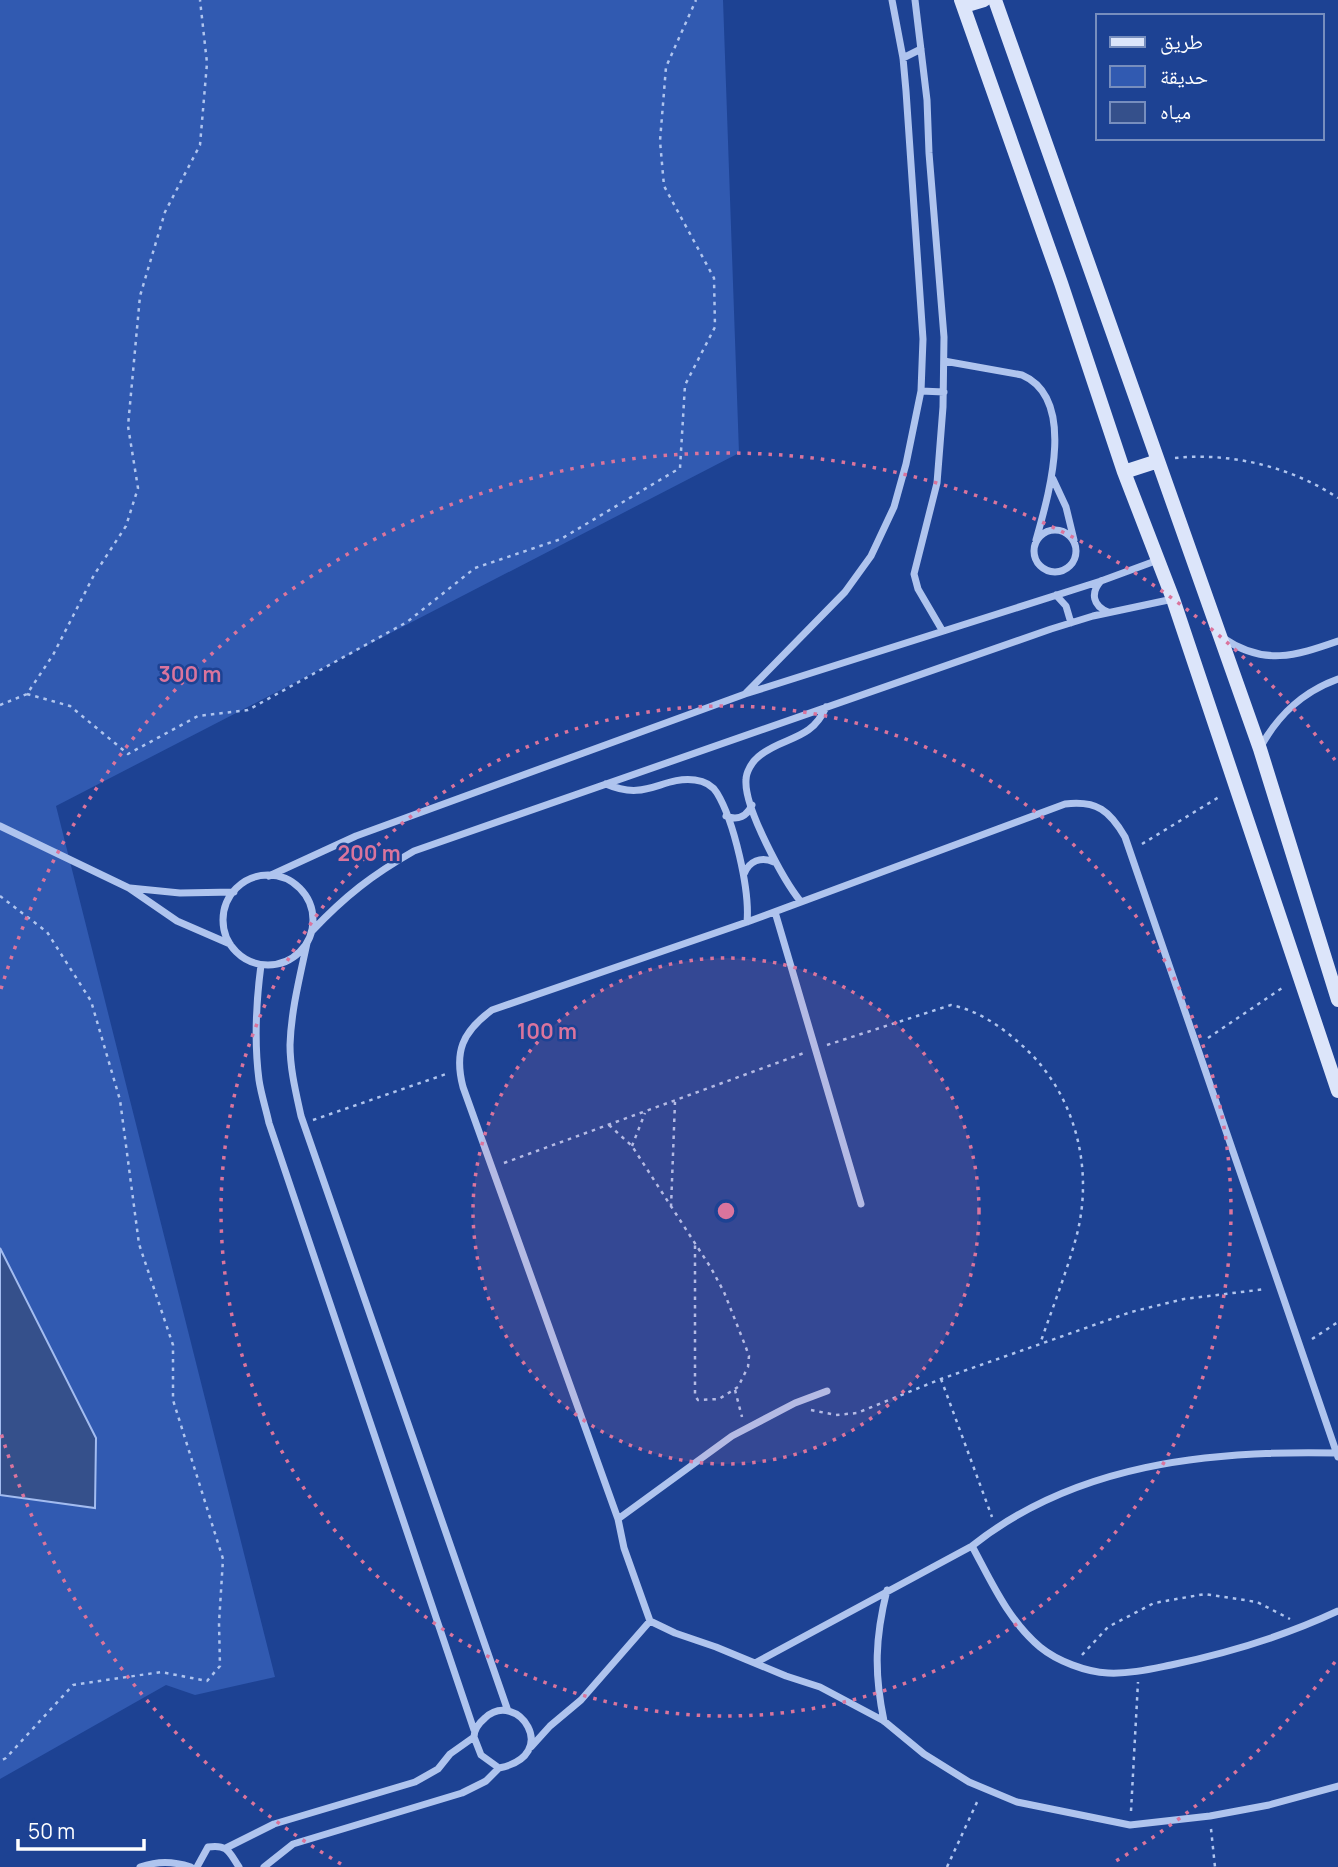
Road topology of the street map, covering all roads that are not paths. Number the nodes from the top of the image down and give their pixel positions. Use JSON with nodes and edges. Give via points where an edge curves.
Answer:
{"nodes":[{"id":1,"x":892,"y":0,"type":"edge"},
{"id":2,"x":915,"y":0,"type":"edge"},
{"id":3,"x":984,"y":0,"type":"edge"},
{"id":4,"x":995,"y":0,"type":"edge"},
{"id":5,"x":962,"y":3,"type":"edge"},
{"id":6,"x":921,"y":49,"type":"junction"},
{"id":7,"x":903,"y":58,"type":"junction"},
{"id":8,"x":944,"y":361,"type":"junction"},
{"id":9,"x":921,"y":391,"type":"junction"},
{"id":10,"x":943,"y":392,"type":"junction"},
{"id":11,"x":1158,"y":461,"type":"junction"},
{"id":12,"x":1124,"y":472,"type":"junction"},
{"id":13,"x":1053,"y":478,"type":"junction"},
{"id":14,"x":1036,"y":540,"type":"junction"},
{"id":15,"x":1074,"y":540,"type":"junction"},
{"id":16,"x":1159,"y":560,"type":"junction"},
{"id":17,"x":1101,"y":581,"type":"junction"},
{"id":18,"x":1056,"y":595,"type":"junction"},
{"id":19,"x":1174,"y":599,"type":"junction"},
{"id":20,"x":1108,"y":612,"type":"junction"},
{"id":21,"x":1071,"y":623,"type":"junction"},
{"id":22,"x":942,"y":630,"type":"junction"},
{"id":23,"x":1220,"y":636,"type":"junction"},
{"id":24,"x":1338,"y":641,"type":"edge"},
{"id":25,"x":1338,"y":679,"type":"edge"},
{"id":26,"x":745,"y":694,"type":"junction"},
{"id":27,"x":826,"y":708,"type":"junction"},
{"id":28,"x":1260,"y":749,"type":"junction"},
{"id":29,"x":606,"y":784,"type":"junction"},
{"id":30,"x":752,"y":805,"type":"junction"},
{"id":31,"x":726,"y":816,"type":"junction"},
{"id":32,"x":0,"y":826,"type":"edge"},
{"id":33,"x":774,"y":862,"type":"junction"},
{"id":34,"x":744,"y":875,"type":"junction"},
{"id":35,"x":268,"y":876,"type":"junction"},
{"id":36,"x":129,"y":888,"type":"junction"},
{"id":37,"x":234,"y":892,"type":"junction"},
{"id":38,"x":802,"y":902,"type":"junction"},
{"id":39,"x":775,"y":912,"type":"junction"},
{"id":40,"x":747,"y":922,"type":"junction"},
{"id":41,"x":312,"y":931,"type":"junction"},
{"id":42,"x":307,"y":943,"type":"junction"},
{"id":43,"x":230,"y":944,"type":"junction"},
{"id":44,"x":261,"y":965,"type":"junction"},
{"id":45,"x":1338,"y":1000,"type":"edge"},
{"id":46,"x":1338,"y":1091,"type":"edge"},
{"id":47,"x":861,"y":1204,"type":"dead end"},
{"id":48,"x":827,"y":1391,"type":"dead end"},
{"id":49,"x":1337,"y":1455,"type":"edge"},
{"id":50,"x":618,"y":1519,"type":"junction"},
{"id":51,"x":972,"y":1546,"type":"junction"},
{"id":52,"x":887,"y":1590,"type":"junction"},
{"id":53,"x":1338,"y":1611,"type":"edge"},
{"id":54,"x":650,"y":1621,"type":"junction"},
{"id":55,"x":755,"y":1663,"type":"junction"},
{"id":56,"x":508,"y":1711,"type":"junction"},
{"id":57,"x":884,"y":1721,"type":"junction"},
{"id":58,"x":474,"y":1734,"type":"junction"},
{"id":59,"x":530,"y":1747,"type":"junction"},
{"id":60,"x":499,"y":1768,"type":"junction"},
{"id":61,"x":1338,"y":1786,"type":"edge"},
{"id":62,"x":226,"y":1848,"type":"junction"},
{"id":63,"x":140,"y":1867,"type":"edge"},
{"id":64,"x":191,"y":1867,"type":"edge"},
{"id":65,"x":197,"y":1867,"type":"edge"},
{"id":66,"x":239,"y":1867,"type":"edge"},
{"id":67,"x":264,"y":1867,"type":"edge"}],
"edges":[{"from":1,"to":7,"type":"street"},
{"from":2,"to":6,"type":"street"},
{"from":3,"to":5,"type":"street"},
{"from":4,"to":11,"type":"street"},
{"from":5,"to":12,"type":"street"},
{"from":6,"to":7,"type":"street"},
{"from":6,"to":8,"type":"street"},
{"from":7,"to":9,"type":"street","via":[[923,339]]},
{"from":8,"to":10,"type":"street"},
{"from":8,"to":13,"type":"street","via":[[1022,376],[1041,388],[1054,430]]},
{"from":9,"to":10,"type":"street"},
{"from":9,"to":26,"type":"street","via":[[894,507],[871,556],[845,592]]},
{"from":10,"to":22,"type":"street","via":[[937,483],[914,573]]},
{"from":11,"to":12,"type":"street"},
{"from":11,"to":23,"type":"street"},
{"from":12,"to":16,"type":"street"},
{"from":13,"to":14,"type":"street"},
{"from":13,"to":15,"type":"street"},
{"from":14,"to":15,"type":"street","via":[[1055,530]]},
{"from":14,"to":15,"type":"street","via":[[1034,558],[1046,571],[1055,573],[1064,571],[1076,558]]},
{"from":16,"to":17,"type":"street"},
{"from":16,"to":19,"type":"street"},
{"from":17,"to":18,"type":"street"},
{"from":17,"to":20,"type":"street","via":[[1094,599]]},
{"from":18,"to":21,"type":"street","via":[[1066,606]]},
{"from":18,"to":22,"type":"street"},
{"from":19,"to":20,"type":"street"},
{"from":19,"to":46,"type":"street"},
{"from":20,"to":21,"type":"street"},
{"from":21,"to":27,"type":"street"},
{"from":22,"to":26,"type":"street"},
{"from":23,"to":24,"type":"street","via":[[1242,649],[1278,657]]},
{"from":23,"to":28,"type":"street"},
{"from":25,"to":28,"type":"street","via":[[1314,689],[1289,708]]},
{"from":26,"to":35,"type":"street","via":[[356,836]]},
{"from":27,"to":29,"type":"street"},
{"from":27,"to":30,"type":"street","via":[[810,730],[757,757],[746,780]]},
{"from":28,"to":45,"type":"street"},
{"from":29,"to":31,"type":"street","via":[[629,792],[682,780],[701,781],[716,792]]},
{"from":29,"to":41,"type":"street","via":[[414,851],[350,893]]},
{"from":30,"to":31,"type":"street","via":[[742,817]]},
{"from":30,"to":33,"type":"street"},
{"from":31,"to":34,"type":"street"},
{"from":32,"to":36,"type":"street"},
{"from":33,"to":34,"type":"street","via":[[756,861]]},
{"from":33,"to":38,"type":"street"},
{"from":34,"to":40,"type":"street"},
{"from":35,"to":37,"type":"street","via":[[250,880]]},
{"from":35,"to":41,"type":"street","via":[[282,878],[304,893],[313,918]]},
{"from":36,"to":37,"type":"street"},
{"from":36,"to":43,"type":"street","via":[[177,921]]},
{"from":37,"to":43,"type":"street","via":[[225,908]]},
{"from":38,"to":39,"type":"street"},
{"from":38,"to":49,"type":"street","via":[[1065,804],[1084,802],[1100,807],[1115,820],[1130,852]]},
{"from":39,"to":40,"type":"street"},
{"from":39,"to":47,"type":"street"},
{"from":40,"to":50,"type":"street","via":[[492,1010],[466,1035],[460,1052],[458,1070]]},
{"from":41,"to":42,"type":"street"},
{"from":42,"to":44,"type":"street","via":[[288,961]]},
{"from":42,"to":56,"type":"street","via":[[290,1046],[303,1123]]},
{"from":43,"to":44,"type":"street","via":[[243,958]]},
{"from":44,"to":58,"type":"street","via":[[259,1081],[270,1123]]},
{"from":48,"to":50,"type":"street","via":[[732,1436]]},
{"from":49,"to":51,"type":"street","via":[[1236,1455],[1126,1471],[1022,1511]]},
{"from":50,"to":54,"type":"street"},
{"from":51,"to":52,"type":"street"},
{"from":51,"to":53,"type":"street","via":[[1016,1623],[1041,1648],[1073,1665],[1107,1673],[1206,1657]]},
{"from":52,"to":55,"type":"street"},
{"from":52,"to":57,"type":"street","via":[[876,1655]]},
{"from":54,"to":55,"type":"street"},
{"from":54,"to":59,"type":"street","via":[[581,1700]]},
{"from":55,"to":57,"type":"street","via":[[820,1687]]},
{"from":56,"to":58,"type":"street","via":[[488,1716]]},
{"from":56,"to":59,"type":"street","via":[[527,1724]]},
{"from":57,"to":61,"type":"street","via":[[924,1754],[1017,1802],[1130,1825],[1269,1805]]},
{"from":58,"to":60,"type":"street","via":[[481,1755]]},
{"from":58,"to":62,"type":"street","via":[[438,1769],[415,1782],[274,1824]]},
{"from":59,"to":60,"type":"street","via":[[520,1761]]},
{"from":60,"to":67,"type":"street","via":[[462,1793],[293,1844]]},
{"from":62,"to":65,"type":"street","via":[[208,1847]]},
{"from":62,"to":66,"type":"street"},
{"from":63,"to":64,"type":"street","via":[[177,1862]]}]}
